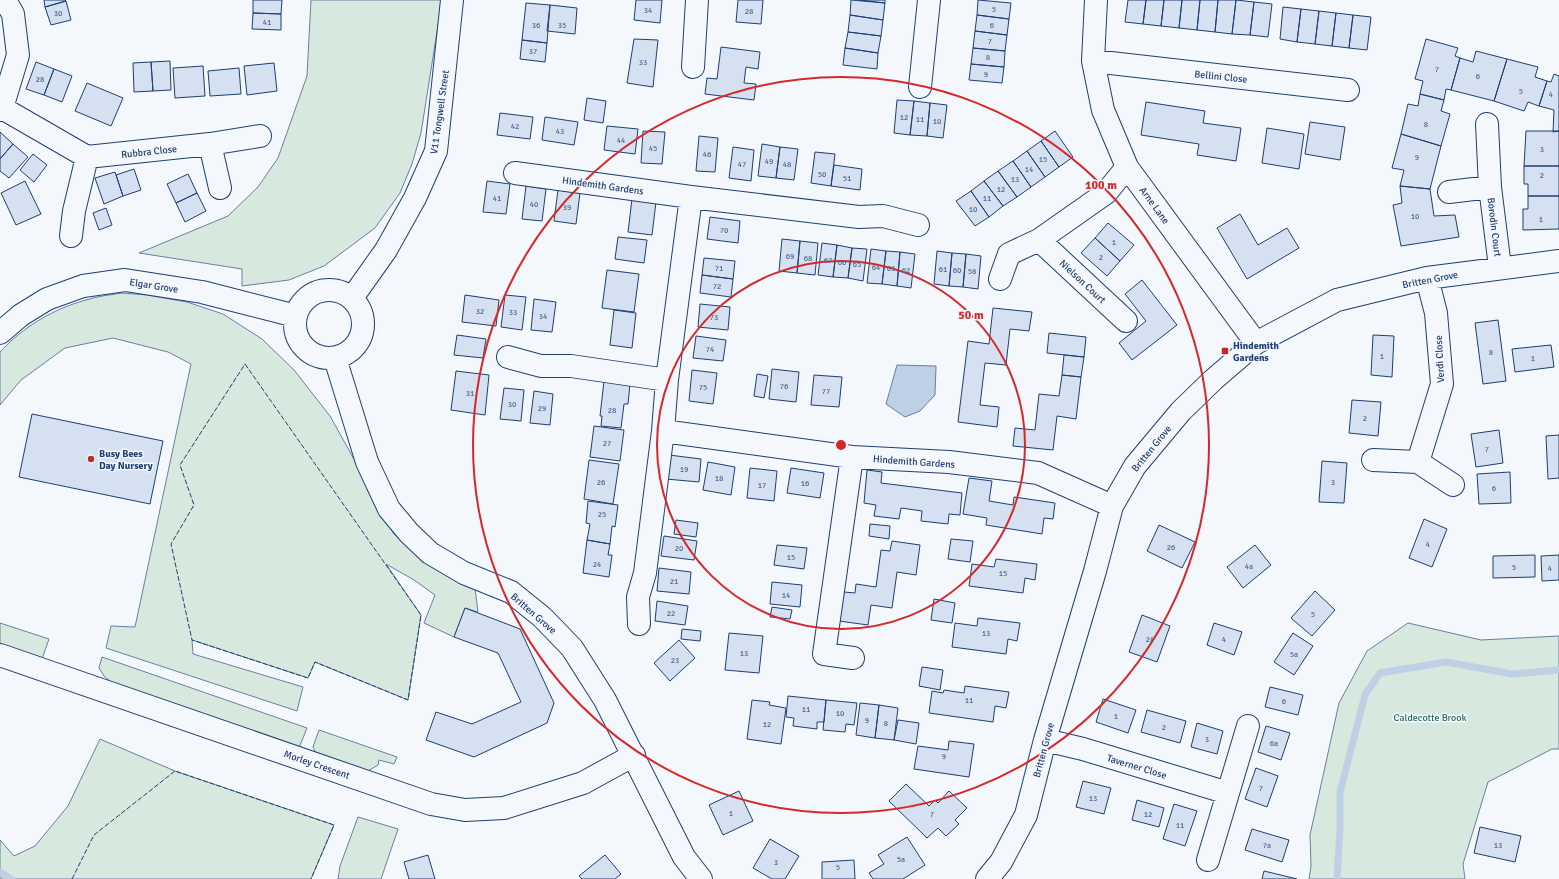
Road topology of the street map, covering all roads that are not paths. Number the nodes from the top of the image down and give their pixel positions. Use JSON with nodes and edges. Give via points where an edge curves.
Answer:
{"nodes":[{"id":1,"x":5,"y":0,"type":"edge"},
{"id":2,"x":452,"y":0,"type":"edge"},
{"id":3,"x":697,"y":0,"type":"edge"},
{"id":4,"x":929,"y":0,"type":"edge"},
{"id":5,"x":1096,"y":0,"type":"edge"},
{"id":6,"x":1093,"y":61,"type":"junction"},
{"id":7,"x":693,"y":67,"type":"dead end"},
{"id":8,"x":920,"y":87,"type":"dead end"},
{"id":9,"x":1348,"y":90,"type":"dead end"},
{"id":10,"x":1,"y":109,"type":"edge"},
{"id":11,"x":1487,"y":124,"type":"dead end"},
{"id":12,"x":260,"y":136,"type":"dead end"},
{"id":13,"x":210,"y":144,"type":"junction"},
{"id":14,"x":87,"y":157,"type":"junction"},
{"id":15,"x":1127,"y":167,"type":"junction"},
{"id":16,"x":515,"y":173,"type":"dead end"},
{"id":17,"x":220,"y":188,"type":"dead end"},
{"id":18,"x":1490,"y":188,"type":"junction"},
{"id":19,"x":1448,"y":192,"type":"dead end"},
{"id":20,"x":691,"y":197,"type":"junction"},
{"id":21,"x":918,"y":225,"type":"dead end"},
{"id":22,"x":71,"y":236,"type":"dead end"},
{"id":23,"x":1039,"y":240,"type":"junction"},
{"id":24,"x":1559,"y":261,"type":"edge"},
{"id":25,"x":1500,"y":267,"type":"junction"},
{"id":26,"x":1427,"y":278,"type":"junction"},
{"id":27,"x":1000,"y":279,"type":"dead end"},
{"id":28,"x":352,"y":298,"type":"junction"},
{"id":29,"x":296,"y":316,"type":"junction"},
{"id":30,"x":1126,"y":321,"type":"dead end"},
{"id":31,"x":0,"y":333,"type":"edge"},
{"id":32,"x":1256,"y":344,"type":"junction"},
{"id":33,"x":335,"y":358,"type":"junction"},
{"id":34,"x":508,"y":358,"type":"dead end"},
{"id":35,"x":668,"y":380,"type":"junction"},
{"id":36,"x":663,"y":431,"type":"junction"},
{"id":37,"x":852,"y":457,"type":"junction"},
{"id":38,"x":1373,"y":460,"type":"dead end"},
{"id":39,"x":1418,"y":462,"type":"junction"},
{"id":40,"x":1452,"y":485,"type":"dead end"},
{"id":41,"x":1112,"y":506,"type":"junction"},
{"id":42,"x":639,"y":624,"type":"dead end"},
{"id":43,"x":0,"y":655,"type":"edge"},
{"id":44,"x":853,"y":658,"type":"dead end"},
{"id":45,"x":1248,"y":726,"type":"dead end"},
{"id":46,"x":1045,"y":740,"type":"junction"},
{"id":47,"x":634,"y":755,"type":"junction"},
{"id":48,"x":1228,"y":793,"type":"junction"},
{"id":49,"x":1208,"y":860,"type":"dead end"},
{"id":50,"x":701,"y":879,"type":"edge"},
{"id":51,"x":987,"y":879,"type":"edge"}],
"edges":[{"from":1,"to":10,"type":"street","via":[[13,14],[18,55]]},
{"from":2,"to":28,"type":"street","name":"V11 Tongwell Street","via":[[436,151],[415,198],[386,250]]},
{"from":3,"to":7,"type":"street"},
{"from":4,"to":8,"type":"street"},
{"from":5,"to":6,"type":"street","name":"Arne Lane"},
{"from":6,"to":9,"type":"street","name":"Bellini Close"},
{"from":6,"to":15,"type":"street","name":"Arne Lane","via":[[1102,110]]},
{"from":10,"to":14,"type":"street"},
{"from":11,"to":18,"type":"street","name":"Borodin Court"},
{"from":12,"to":13,"type":"street","name":"Rubbra Close"},
{"from":13,"to":14,"type":"street","name":"Rubbra Close"},
{"from":13,"to":17,"type":"street"},
{"from":14,"to":22,"type":"street","via":[[74,211]]},
{"from":15,"to":23,"type":"street","via":[[1106,193]]},
{"from":15,"to":32,"type":"street","name":"Arne Lane"},
{"from":16,"to":20,"type":"street","name":"Hindemith Gardens"},
{"from":18,"to":19,"type":"street","name":"Borodin Court"},
{"from":18,"to":25,"type":"street","name":"Borodin Court"},
{"from":20,"to":21,"type":"street","name":"Hindemith Gardens","via":[[859,217],[883,216]]},
{"from":20,"to":35,"type":"street"},
{"from":23,"to":27,"type":"street","via":[[1009,254]]},
{"from":23,"to":30,"type":"street","name":"Nielson Court"},
{"from":24,"to":25,"type":"street","name":"Britten Grove"},
{"from":25,"to":26,"type":"street","name":"Britten Grove"},
{"from":26,"to":32,"type":"street","name":"Britten Grove","via":[[1337,300]]},
{"from":26,"to":39,"type":"street","name":"Verdi Close","via":[[1436,313],[1442,384]]},
{"from":28,"to":29,"type":"street","via":[[342,292],[319,291],[308,296],[300,305]]},
{"from":28,"to":33,"type":"street","via":[[363,317],[361,339],[345,355]]},
{"from":29,"to":31,"type":"street","name":"Elgar Grove","via":[[202,292],[125,280],[83,286],[47,298]]},
{"from":29,"to":33,"type":"street","via":[[295,327],[304,348],[313,355]]},
{"from":32,"to":41,"type":"street","name":"Britten Grove","via":[[1181,411],[1135,466]]},
{"from":33,"to":47,"type":"street","name":"Britten Grove","via":[[367,462],[389,509],[430,553],[464,573],[510,592],[542,617],[572,648],[605,700]]},
{"from":34,"to":35,"type":"street","via":[[541,366],[572,366]]},
{"from":35,"to":36,"type":"street"},
{"from":36,"to":37,"type":"street","name":"Hindemith Gardens"},
{"from":36,"to":42,"type":"street","via":[[645,572],[638,597]]},
{"from":37,"to":41,"type":"street","name":"Hindemith Gardens","via":[[949,462],[1038,473]]},
{"from":37,"to":44,"type":"street","via":[[824,654]]},
{"from":38,"to":39,"type":"street"},
{"from":39,"to":40,"type":"street"},
{"from":41,"to":46,"type":"street","name":"Britten Grove"},
{"from":43,"to":47,"type":"street","name":"Morley Crescent","via":[[431,804],[465,810],[504,808],[582,783]]},
{"from":45,"to":48,"type":"street"},
{"from":46,"to":48,"type":"street","name":"Taverner Close"},
{"from":46,"to":51,"type":"street","name":"Britten Grove","via":[[1026,815],[1001,862]]},
{"from":47,"to":50,"type":"street","name":"Britten Grove","via":[[684,857]]},
{"from":48,"to":49,"type":"street"}]}
